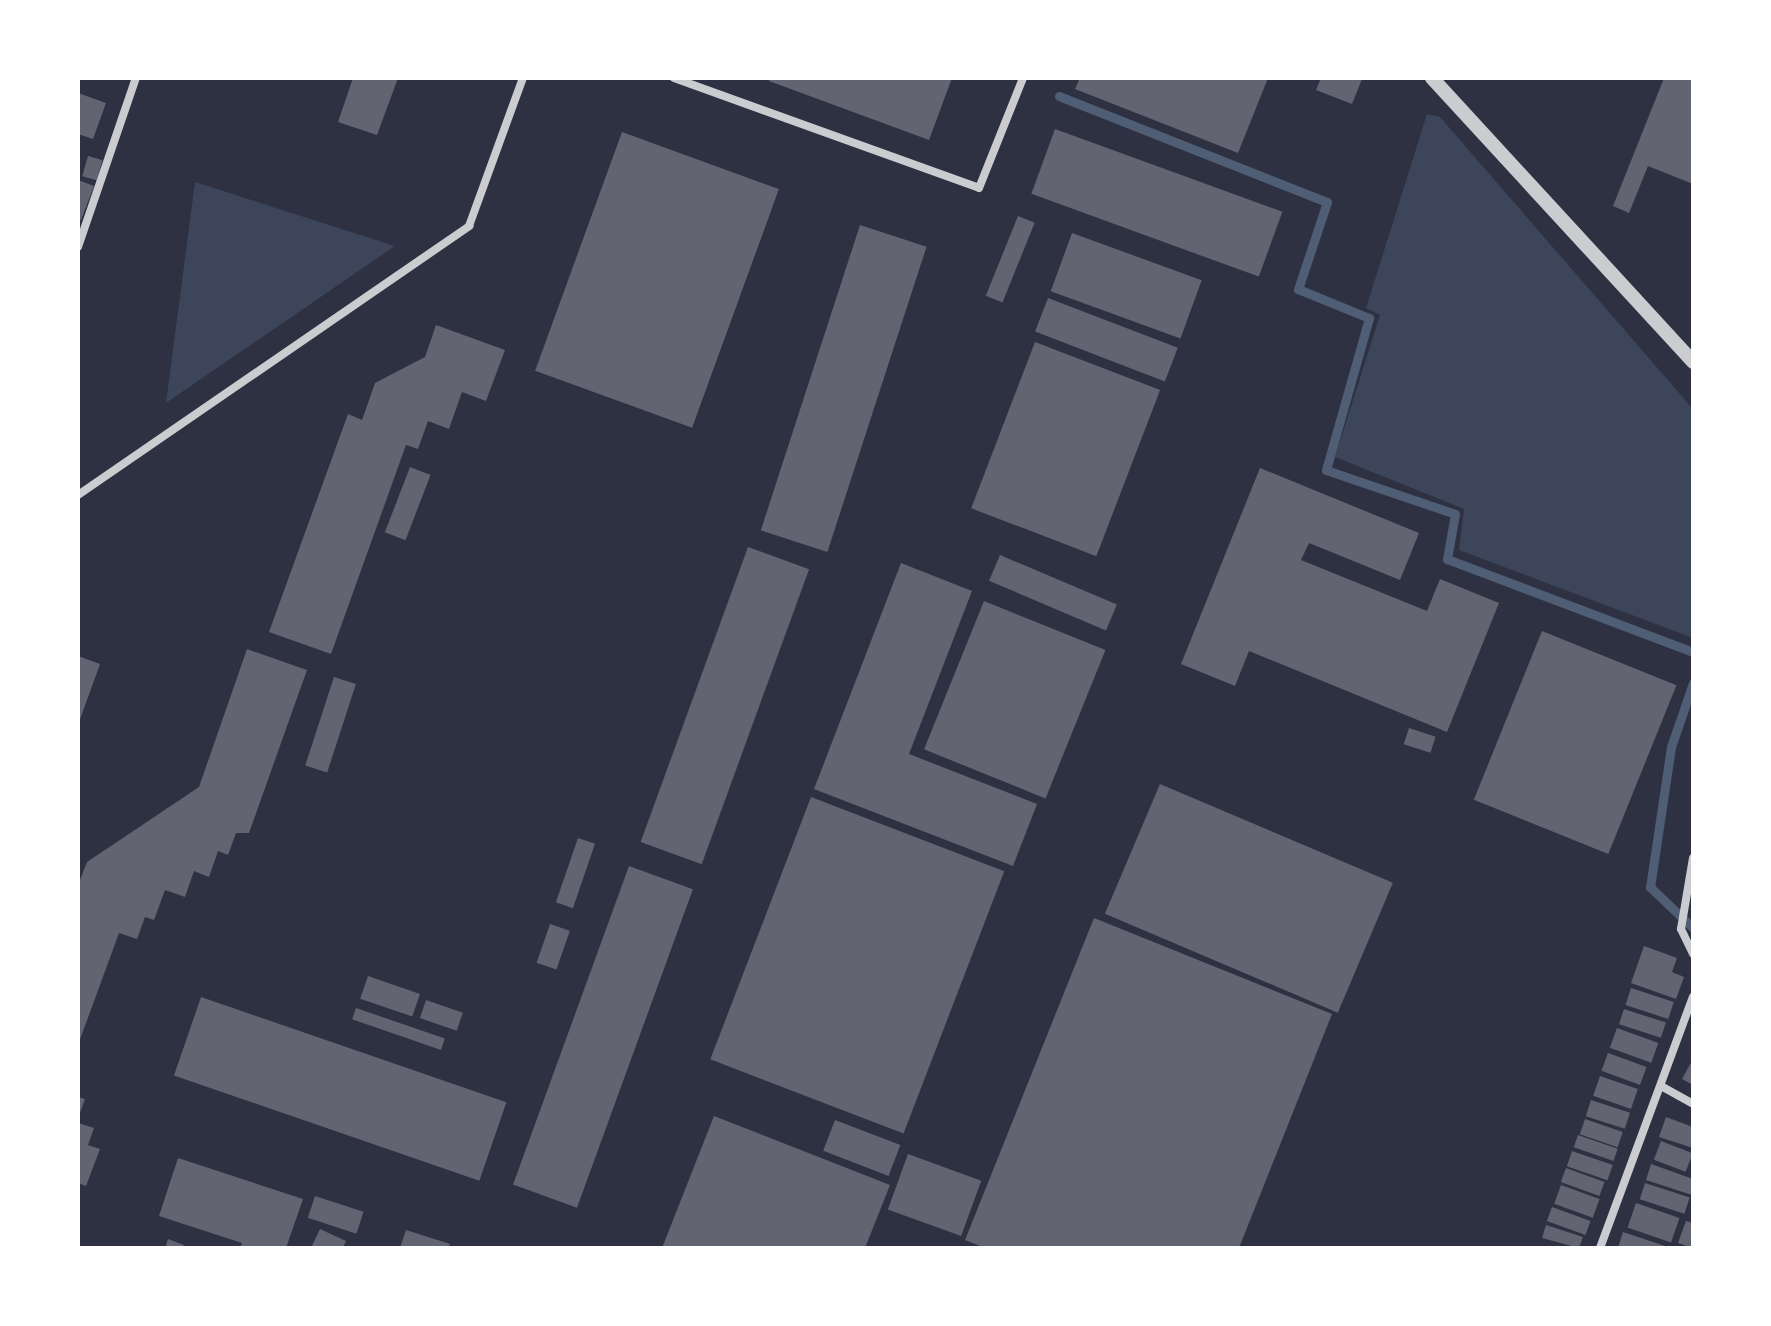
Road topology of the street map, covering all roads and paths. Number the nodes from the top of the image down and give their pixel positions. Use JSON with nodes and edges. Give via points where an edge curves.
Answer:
{"nodes":[{"id":1,"x":136,"y":78,"type":"edge"},
{"id":2,"x":523,"y":78,"type":"edge"},
{"id":3,"x":674,"y":78,"type":"edge"},
{"id":4,"x":1023,"y":78,"type":"edge"},
{"id":5,"x":1432,"y":78,"type":"edge"},
{"id":6,"x":78,"y":247,"type":"edge"},
{"id":7,"x":1693,"y":362,"type":"edge"},
{"id":8,"x":78,"y":495,"type":"edge"},
{"id":9,"x":1693,"y":858,"type":"edge"},
{"id":10,"x":1693,"y":954,"type":"edge"},
{"id":11,"x":1693,"y":997,"type":"edge"},
{"id":12,"x":1661,"y":1086,"type":"junction"},
{"id":13,"x":1693,"y":1104,"type":"edge"},
{"id":14,"x":1600,"y":1248,"type":"edge"}],
"edges":[{"from":1,"to":6,"type":"street"},
{"from":2,"to":8,"type":"street","via":[[469,226]]},
{"from":3,"to":4,"type":"street","via":[[979,188]]},
{"from":5,"to":7,"type":"street"},
{"from":9,"to":10,"type":"street","via":[[1681,929]]},
{"from":11,"to":12,"type":"street"},
{"from":12,"to":13,"type":"street"},
{"from":12,"to":14,"type":"street"}]}
